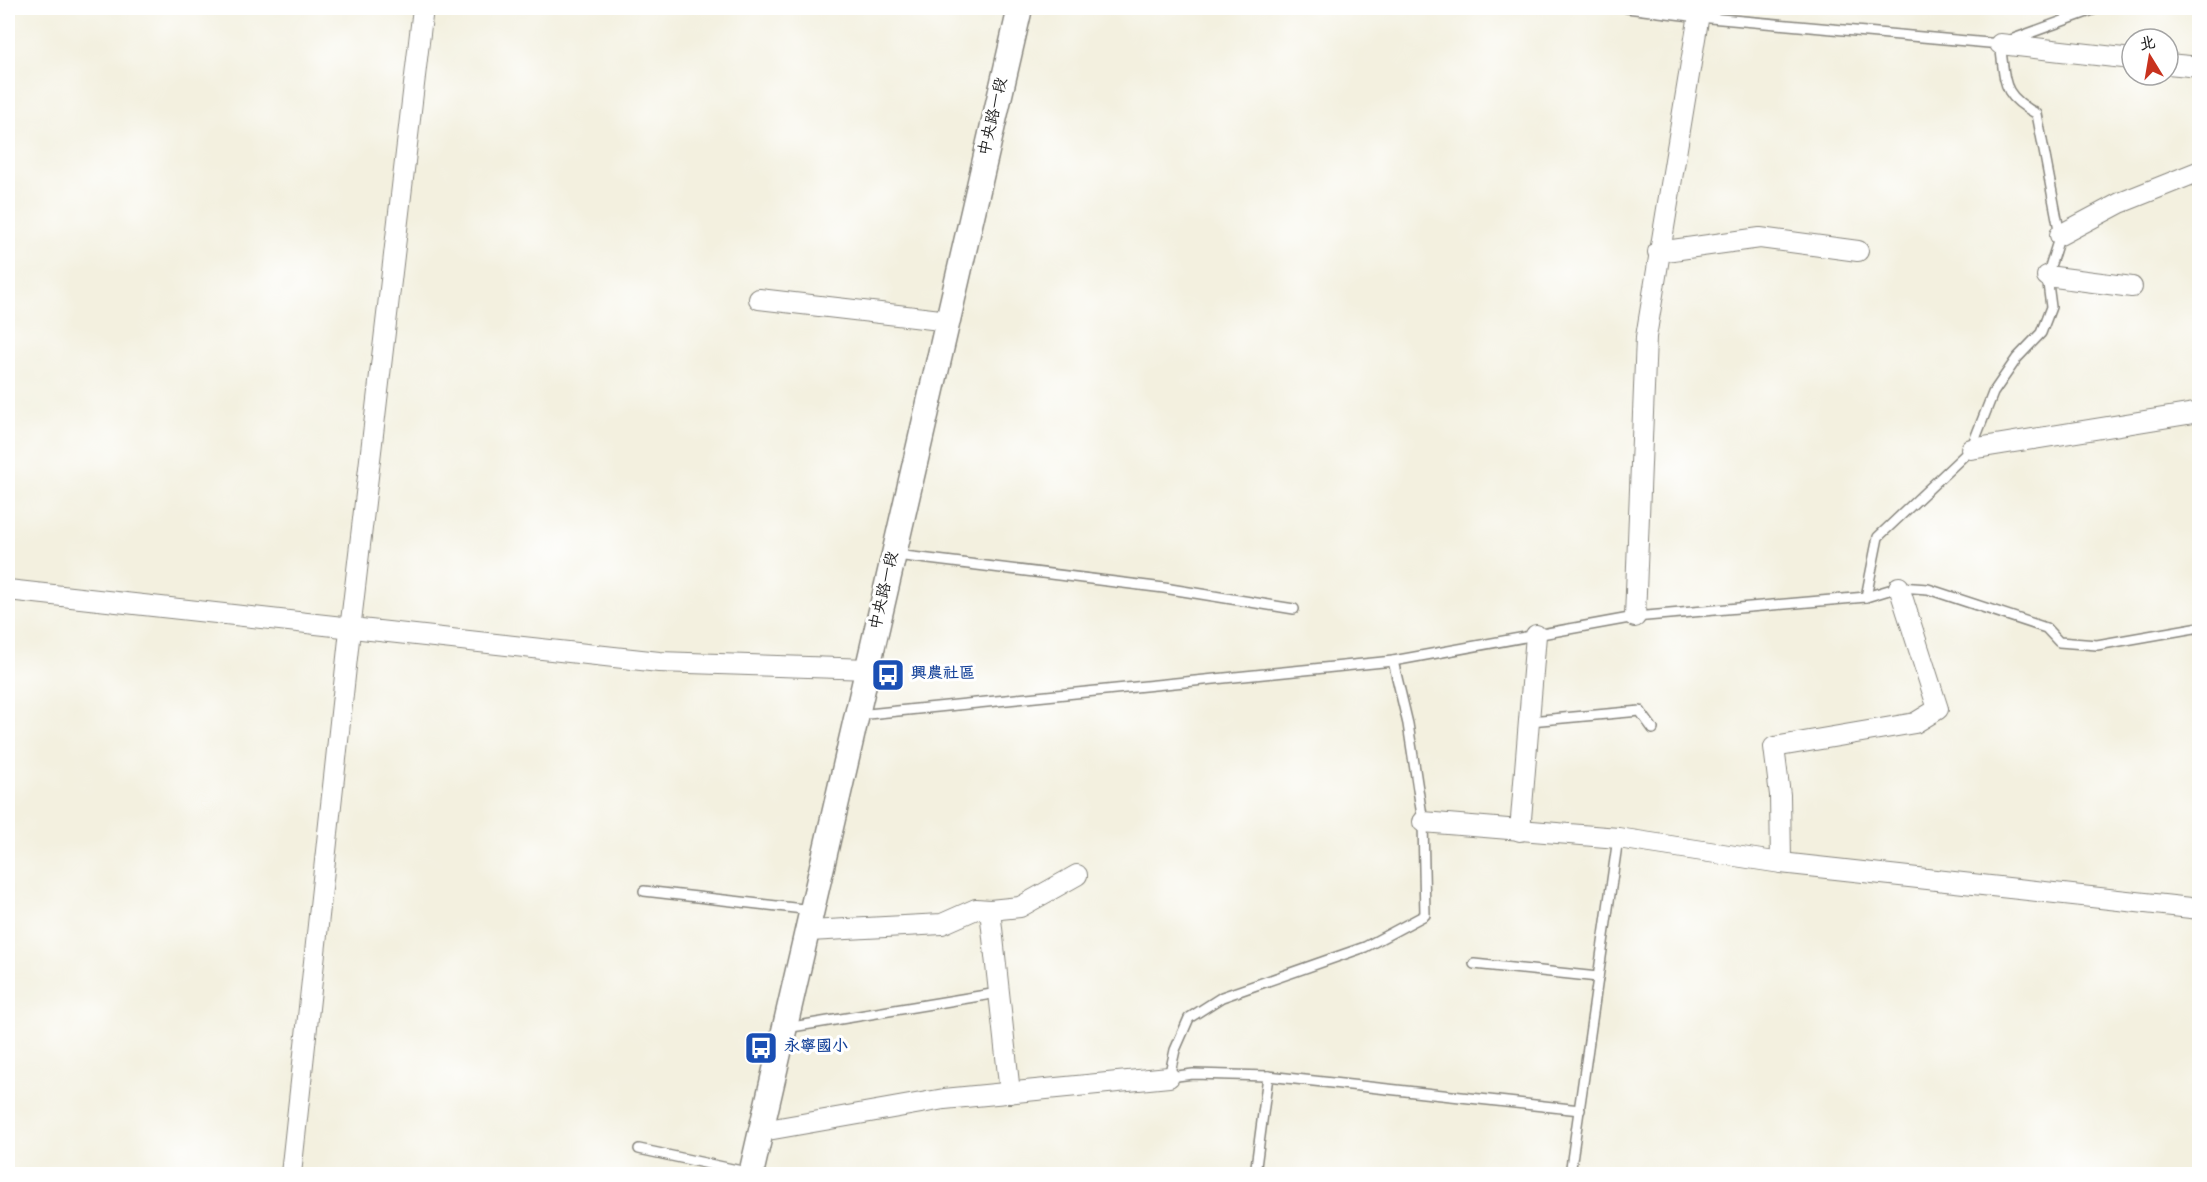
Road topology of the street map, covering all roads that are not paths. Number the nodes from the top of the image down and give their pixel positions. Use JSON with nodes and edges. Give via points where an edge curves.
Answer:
{"nodes":[{"id":1,"x":423,"y":8,"type":"edge"},
{"id":2,"x":1020,"y":8,"type":"edge"},
{"id":3,"x":1628,"y":8,"type":"edge"},
{"id":4,"x":2098,"y":8,"type":"edge"},
{"id":5,"x":1700,"y":12,"type":"edge"},
{"id":6,"x":2000,"y":44,"type":"junction"},
{"id":7,"x":2120,"y":58,"type":"edge"},
{"id":8,"x":2180,"y":66,"type":"edge"},
{"id":9,"x":2199,"y":68,"type":"edge"},
{"id":10,"x":2199,"y":171,"type":"edge"},
{"id":11,"x":2060,"y":235,"type":"junction"},
{"id":12,"x":1858,"y":251,"type":"dead end"},
{"id":13,"x":1658,"y":252,"type":"junction"},
{"id":14,"x":2047,"y":276,"type":"junction"},
{"id":15,"x":2132,"y":287,"type":"dead end"},
{"id":16,"x":759,"y":299,"type":"dead end"},
{"id":17,"x":949,"y":321,"type":"junction"},
{"id":18,"x":2199,"y":412,"type":"edge"},
{"id":19,"x":1971,"y":449,"type":"junction"},
{"id":20,"x":894,"y":555,"type":"junction"},
{"id":21,"x":1899,"y":587,"type":"junction"},
{"id":22,"x":8,"y":590,"type":"edge"},
{"id":23,"x":1866,"y":597,"type":"junction"},
{"id":24,"x":1294,"y":609,"type":"dead end"},
{"id":25,"x":1635,"y":617,"type":"junction"},
{"id":26,"x":2199,"y":627,"type":"edge"},
{"id":27,"x":350,"y":630,"type":"junction"},
{"id":28,"x":1536,"y":635,"type":"junction"},
{"id":29,"x":1393,"y":662,"type":"junction"},
{"id":30,"x":868,"y":669,"type":"junction"},
{"id":31,"x":858,"y":715,"type":"junction"},
{"id":32,"x":1530,"y":721,"type":"junction"},
{"id":33,"x":1653,"y":729,"type":"dead end"},
{"id":34,"x":1423,"y":822,"type":"junction"},
{"id":35,"x":1520,"y":831,"type":"junction"},
{"id":36,"x":1618,"y":838,"type":"junction"},
{"id":37,"x":1781,"y":863,"type":"junction"},
{"id":38,"x":1077,"y":875,"type":"dead end"},
{"id":39,"x":645,"y":891,"type":"dead end"},
{"id":40,"x":2199,"y":909,"type":"edge"},
{"id":41,"x":990,"y":910,"type":"junction"},
{"id":42,"x":811,"y":921,"type":"junction"},
{"id":43,"x":1474,"y":964,"type":"dead end"},
{"id":44,"x":1598,"y":977,"type":"junction"},
{"id":45,"x":998,"y":993,"type":"junction"},
{"id":46,"x":786,"y":1028,"type":"junction"},
{"id":47,"x":1268,"y":1076,"type":"junction"},
{"id":48,"x":1169,"y":1077,"type":"junction"},
{"id":49,"x":1010,"y":1093,"type":"junction"},
{"id":50,"x":1580,"y":1110,"type":"junction"},
{"id":51,"x":762,"y":1131,"type":"junction"},
{"id":52,"x":639,"y":1149,"type":"dead end"},
{"id":53,"x":291,"y":1174,"type":"edge"},
{"id":54,"x":752,"y":1174,"type":"edge"},
{"id":55,"x":1255,"y":1174,"type":"edge"},
{"id":56,"x":1570,"y":1174,"type":"edge"}],
"edges":[{"from":1,"to":27,"type":"street"},
{"from":2,"to":17,"type":"street","name":"中央路一段"},
{"from":3,"to":5,"type":"lane"},
{"from":4,"to":6,"type":"lane"},
{"from":5,"to":6,"type":"lane"},
{"from":5,"to":13,"type":"street"},
{"from":6,"to":7,"type":"street"},
{"from":6,"to":11,"type":"lane","via":[[2007,91],[2017,104],[2037,114]]},
{"from":8,"to":9,"type":"street"},
{"from":10,"to":11,"type":"street","via":[[2120,204]]},
{"from":11,"to":14,"type":"lane"},
{"from":12,"to":13,"type":"street","via":[[1760,238]]},
{"from":13,"to":25,"type":"street","via":[[1646,337]]},
{"from":14,"to":15,"type":"street"},
{"from":14,"to":19,"type":"lane","via":[[2051,308],[2041,333],[2017,358],[1993,393]]},
{"from":16,"to":17,"type":"street"},
{"from":17,"to":20,"type":"street","name":"中央路一段"},
{"from":18,"to":19,"type":"street"},
{"from":19,"to":23,"type":"lane","via":[[1878,537]]},
{"from":20,"to":24,"type":"lane","via":[[1164,588]]},
{"from":20,"to":30,"type":"street","name":"中央路一段"},
{"from":21,"to":23,"type":"lane"},
{"from":21,"to":26,"type":"lane","via":[[1928,589],[2046,628],[2059,642],[2097,645]]},
{"from":21,"to":37,"type":"street","via":[[1938,709],[1915,723],[1774,747],[1780,795]]},
{"from":22,"to":27,"type":"street"},
{"from":23,"to":25,"type":"lane"},
{"from":25,"to":28,"type":"lane"},
{"from":27,"to":30,"type":"street","via":[[659,662]]},
{"from":27,"to":53,"type":"street"},
{"from":28,"to":29,"type":"lane"},
{"from":28,"to":32,"type":"street"},
{"from":29,"to":31,"type":"lane"},
{"from":29,"to":34,"type":"lane","via":[[1408,724]]},
{"from":30,"to":31,"type":"street","name":"中央路一段"},
{"from":31,"to":42,"type":"street","name":"中央路一段"},
{"from":32,"to":33,"type":"lane","via":[[1640,711]]},
{"from":32,"to":35,"type":"street"},
{"from":34,"to":35,"type":"street"},
{"from":34,"to":48,"type":"lane","via":[[1425,915],[1365,946],[1222,997],[1189,1018]]},
{"from":35,"to":36,"type":"street"},
{"from":36,"to":37,"type":"street"},
{"from":36,"to":44,"type":"lane"},
{"from":37,"to":40,"type":"street"},
{"from":38,"to":41,"type":"street","via":[[1020,907]]},
{"from":39,"to":42,"type":"lane"},
{"from":41,"to":42,"type":"street","via":[[976,909],[942,924]]},
{"from":41,"to":45,"type":"street"},
{"from":42,"to":46,"type":"street","name":"中央路一段"},
{"from":43,"to":44,"type":"lane"},
{"from":44,"to":50,"type":"lane"},
{"from":45,"to":46,"type":"lane"},
{"from":45,"to":49,"type":"street"},
{"from":46,"to":51,"type":"street","name":"中央路一段"},
{"from":47,"to":48,"type":"lane"},
{"from":47,"to":50,"type":"lane"},
{"from":47,"to":55,"type":"lane"},
{"from":48,"to":49,"type":"street"},
{"from":49,"to":51,"type":"street","via":[[944,1099]]},
{"from":50,"to":56,"type":"lane"},
{"from":51,"to":54,"type":"street","name":"中央路一段"},
{"from":52,"to":54,"type":"lane"}]}
